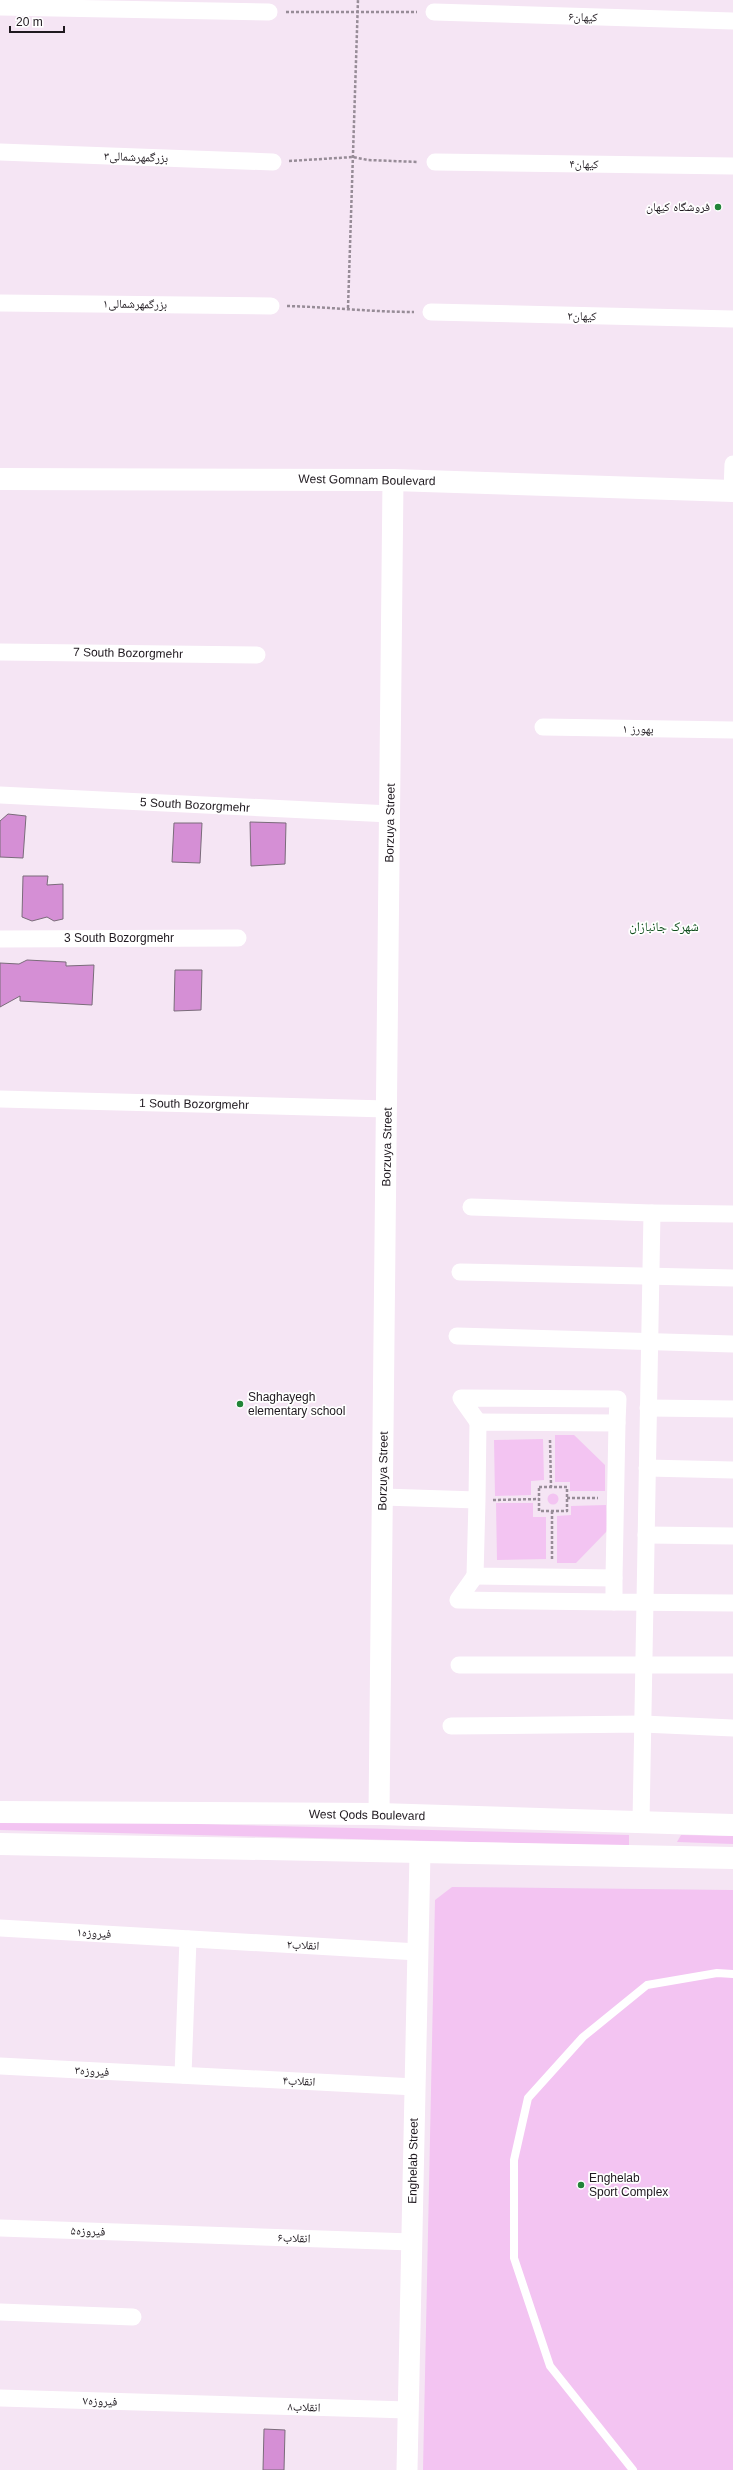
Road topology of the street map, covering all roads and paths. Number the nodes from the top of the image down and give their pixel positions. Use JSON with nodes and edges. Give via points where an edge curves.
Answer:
{"nodes":[{"id":1,"x":358,"y":0,"type":"edge"},
{"id":2,"x":0,"y":7,"type":"edge"},
{"id":3,"x":269,"y":12,"type":"joint"},
{"id":4,"x":358,"y":12,"type":"junction"},
{"id":5,"x":434,"y":12,"type":"joint"},
{"id":6,"x":733,"y":21,"type":"edge"},
{"id":7,"x":0,"y":152,"type":"edge"},
{"id":8,"x":353,"y":157,"type":"junction"},
{"id":9,"x":273,"y":162,"type":"joint"},
{"id":10,"x":435,"y":162,"type":"joint"},
{"id":11,"x":733,"y":166,"type":"edge"},
{"id":12,"x":0,"y":303,"type":"edge"},
{"id":13,"x":271,"y":306,"type":"joint"},
{"id":14,"x":348,"y":308,"type":"junction"},
{"id":15,"x":432,"y":312,"type":"joint"},
{"id":16,"x":733,"y":319,"type":"edge"},
{"id":17,"x":733,"y":464,"type":"edge"},
{"id":18,"x":0,"y":479,"type":"edge"},
{"id":19,"x":393,"y":480,"type":"junction"},
{"id":20,"x":732,"y":491,"type":"edge"},
{"id":21,"x":0,"y":652,"type":"edge"},
{"id":22,"x":257,"y":655,"type":"dead end"},
{"id":23,"x":543,"y":727,"type":"dead end"},
{"id":24,"x":733,"y":730,"type":"edge"},
{"id":25,"x":0,"y":795,"type":"edge"},
{"id":26,"x":390,"y":814,"type":"junction"},
{"id":27,"x":238,"y":938,"type":"dead end"},
{"id":28,"x":0,"y":939,"type":"edge"},
{"id":29,"x":0,"y":1100,"type":"edge"},
{"id":30,"x":387,"y":1109,"type":"junction"},
{"id":31,"x":471,"y":1207,"type":"dead end"},
{"id":32,"x":652,"y":1213,"type":"junction"},
{"id":33,"x":733,"y":1214,"type":"edge"},
{"id":34,"x":460,"y":1272,"type":"dead end"},
{"id":35,"x":651,"y":1276,"type":"junction"},
{"id":36,"x":733,"y":1278,"type":"edge"},
{"id":37,"x":457,"y":1336,"type":"dead end"},
{"id":38,"x":650,"y":1341,"type":"junction"},
{"id":39,"x":733,"y":1344,"type":"edge"},
{"id":40,"x":648,"y":1408,"type":"junction"},
{"id":41,"x":733,"y":1409,"type":"edge"},
{"id":42,"x":478,"y":1422,"type":"junction"},
{"id":43,"x":550,"y":1422,"type":"junction"},
{"id":44,"x":617,"y":1423,"type":"junction"},
{"id":45,"x":647,"y":1468,"type":"junction"},
{"id":46,"x":733,"y":1470,"type":"edge"},
{"id":47,"x":550,"y":1487,"type":"junction"},
{"id":48,"x":383,"y":1497,"type":"junction"},
{"id":49,"x":567,"y":1498,"type":"junction"},
{"id":50,"x":616,"y":1498,"type":"junction"},
{"id":51,"x":539,"y":1499,"type":"junction"},
{"id":52,"x":477,"y":1500,"type":"junction"},
{"id":53,"x":552,"y":1511,"type":"junction"},
{"id":54,"x":646,"y":1535,"type":"junction"},
{"id":55,"x":733,"y":1536,"type":"edge"},
{"id":56,"x":475,"y":1576,"type":"junction"},
{"id":57,"x":552,"y":1577,"type":"junction"},
{"id":58,"x":614,"y":1578,"type":"junction"},
{"id":59,"x":614,"y":1602,"type":"junction"},
{"id":60,"x":645,"y":1602,"type":"junction"},
{"id":61,"x":733,"y":1603,"type":"edge"},
{"id":62,"x":644,"y":1664,"type":"junction"},
{"id":63,"x":459,"y":1665,"type":"dead end"},
{"id":64,"x":733,"y":1665,"type":"edge"},
{"id":65,"x":643,"y":1724,"type":"junction"},
{"id":66,"x":451,"y":1726,"type":"dead end"},
{"id":67,"x":733,"y":1728,"type":"edge"},
{"id":68,"x":0,"y":1812,"type":"edge"},
{"id":69,"x":379,"y":1814,"type":"junction"},
{"id":70,"x":648,"y":1822,"type":"junction"},
{"id":71,"x":733,"y":1825,"type":"edge"},
{"id":72,"x":0,"y":1844,"type":"edge"},
{"id":73,"x":420,"y":1853,"type":"junction"},
{"id":74,"x":657,"y":1857,"type":"junction"},
{"id":75,"x":733,"y":1858,"type":"edge"},
{"id":76,"x":0,"y":1928,"type":"edge"},
{"id":77,"x":188,"y":1939,"type":"junction"},
{"id":78,"x":418,"y":1952,"type":"junction"},
{"id":79,"x":733,"y":1974,"type":"edge"},
{"id":80,"x":0,"y":2066,"type":"edge"},
{"id":81,"x":183,"y":2075,"type":"junction"},
{"id":82,"x":415,"y":2088,"type":"junction"},
{"id":83,"x":0,"y":2228,"type":"edge"},
{"id":84,"x":177,"y":2234,"type":"joint"},
{"id":85,"x":412,"y":2242,"type":"junction"},
{"id":86,"x":0,"y":2312,"type":"edge"},
{"id":87,"x":133,"y":2316,"type":"dead end"},
{"id":88,"x":0,"y":2398,"type":"edge"},
{"id":89,"x":201,"y":2404,"type":"joint"},
{"id":90,"x":408,"y":2410,"type":"junction"},
{"id":91,"x":407,"y":2470,"type":"edge"},
{"id":92,"x":633,"y":2470,"type":"edge"}],
"edges":[{"from":1,"to":4,"type":"path"},
{"from":2,"to":3,"type":"street"},
{"from":3,"to":4,"type":"path"},
{"from":4,"to":5,"type":"path"},
{"from":4,"to":8,"type":"path"},
{"from":5,"to":6,"type":"street","name":"کیهان۶"},
{"from":7,"to":9,"type":"street","name":"بزرگمهرشمالی۳"},
{"from":8,"to":9,"type":"path"},
{"from":8,"to":10,"type":"path","via":[[368,160]]},
{"from":8,"to":14,"type":"path"},
{"from":10,"to":11,"type":"street","name":"کیهان۴"},
{"from":12,"to":13,"type":"street","name":"بزرگمهرشمالی۱"},
{"from":13,"to":14,"type":"path"},
{"from":14,"to":15,"type":"path","via":[[364,312]]},
{"from":15,"to":16,"type":"street","name":"کیهان۲"},
{"from":17,"to":20,"type":"street"},
{"from":18,"to":19,"type":"main road","name":"West Gomnam Boulevard"},
{"from":19,"to":20,"type":"main road","name":"West Gomnam Boulevard"},
{"from":19,"to":26,"type":"street","name":"Borzuya Street"},
{"from":21,"to":22,"type":"street","name":"7 South Bozorgmehr"},
{"from":23,"to":24,"type":"street","name":"بهورز ۱"},
{"from":25,"to":26,"type":"street","name":"5 South Bozorgmehr"},
{"from":26,"to":30,"type":"street","name":"Borzuya Street"},
{"from":27,"to":28,"type":"street","name":"3 South Bozorgmehr"},
{"from":29,"to":30,"type":"street","name":"1 South Bozorgmehr"},
{"from":30,"to":48,"type":"street","name":"Borzuya Street"},
{"from":31,"to":32,"type":"street"},
{"from":32,"to":33,"type":"street"},
{"from":32,"to":35,"type":"street"},
{"from":34,"to":35,"type":"street"},
{"from":35,"to":36,"type":"street"},
{"from":35,"to":38,"type":"street"},
{"from":37,"to":38,"type":"street"},
{"from":38,"to":39,"type":"street"},
{"from":38,"to":40,"type":"street"},
{"from":40,"to":41,"type":"street"},
{"from":40,"to":45,"type":"street"},
{"from":42,"to":43,"type":"street"},
{"from":42,"to":44,"type":"street","via":[[461,1398],[618,1399]]},
{"from":42,"to":52,"type":"street"},
{"from":43,"to":44,"type":"street"},
{"from":43,"to":47,"type":"path"},
{"from":44,"to":50,"type":"street"},
{"from":45,"to":46,"type":"street"},
{"from":45,"to":54,"type":"street"},
{"from":47,"to":49,"type":"path","via":[[567,1487]]},
{"from":47,"to":51,"type":"path","via":[[538,1487]]},
{"from":48,"to":52,"type":"street"},
{"from":48,"to":69,"type":"street","name":"Borzuya Street"},
{"from":49,"to":50,"type":"path"},
{"from":49,"to":53,"type":"path","via":[[567,1511]]},
{"from":50,"to":58,"type":"street"},
{"from":51,"to":52,"type":"path"},
{"from":51,"to":53,"type":"path","via":[[539,1511]]},
{"from":52,"to":56,"type":"street"},
{"from":53,"to":57,"type":"path"},
{"from":54,"to":55,"type":"street"},
{"from":54,"to":60,"type":"street"},
{"from":56,"to":57,"type":"street"},
{"from":56,"to":59,"type":"street","via":[[458,1600]]},
{"from":57,"to":58,"type":"street"},
{"from":58,"to":59,"type":"street"},
{"from":59,"to":60,"type":"street"},
{"from":60,"to":61,"type":"street"},
{"from":60,"to":62,"type":"street"},
{"from":62,"to":63,"type":"street"},
{"from":62,"to":64,"type":"street"},
{"from":62,"to":65,"type":"street"},
{"from":65,"to":66,"type":"street"},
{"from":65,"to":67,"type":"street"},
{"from":65,"to":70,"type":"street"},
{"from":68,"to":69,"type":"main road","name":"West Qods Boulevard"},
{"from":69,"to":70,"type":"main road","name":"West Qods Boulevard"},
{"from":70,"to":71,"type":"main road","name":"West Qods Boulevard"},
{"from":70,"to":74,"type":"main road"},
{"from":72,"to":73,"type":"main road"},
{"from":73,"to":74,"type":"main road"},
{"from":73,"to":78,"type":"street","name":"Enghelab Street"},
{"from":74,"to":75,"type":"main road"},
{"from":76,"to":77,"type":"street","name":"فیروزه۱"},
{"from":77,"to":78,"type":"street","name":"انقلاب۲"},
{"from":77,"to":81,"type":"street"},
{"from":78,"to":82,"type":"street","name":"Enghelab Street"},
{"from":79,"to":92,"type":"lane","via":[[717,1973],[647,1985],[583,2037],[528,2098],[514,2160],[514,2258],[550,2366]]},
{"from":80,"to":81,"type":"street","name":"فیروزه۳"},
{"from":81,"to":82,"type":"street","name":"انقلاب۴"},
{"from":82,"to":85,"type":"street","name":"Enghelab Street"},
{"from":83,"to":84,"type":"street","name":"فیروزه۵"},
{"from":84,"to":85,"type":"street","name":"انقلاب۶"},
{"from":85,"to":90,"type":"street","name":"Enghelab Street"},
{"from":86,"to":87,"type":"street"},
{"from":88,"to":89,"type":"street","name":"فیروزه۷"},
{"from":89,"to":90,"type":"street","name":"انقلاب۸"},
{"from":90,"to":91,"type":"street","name":"Enghelab Street"}]}
